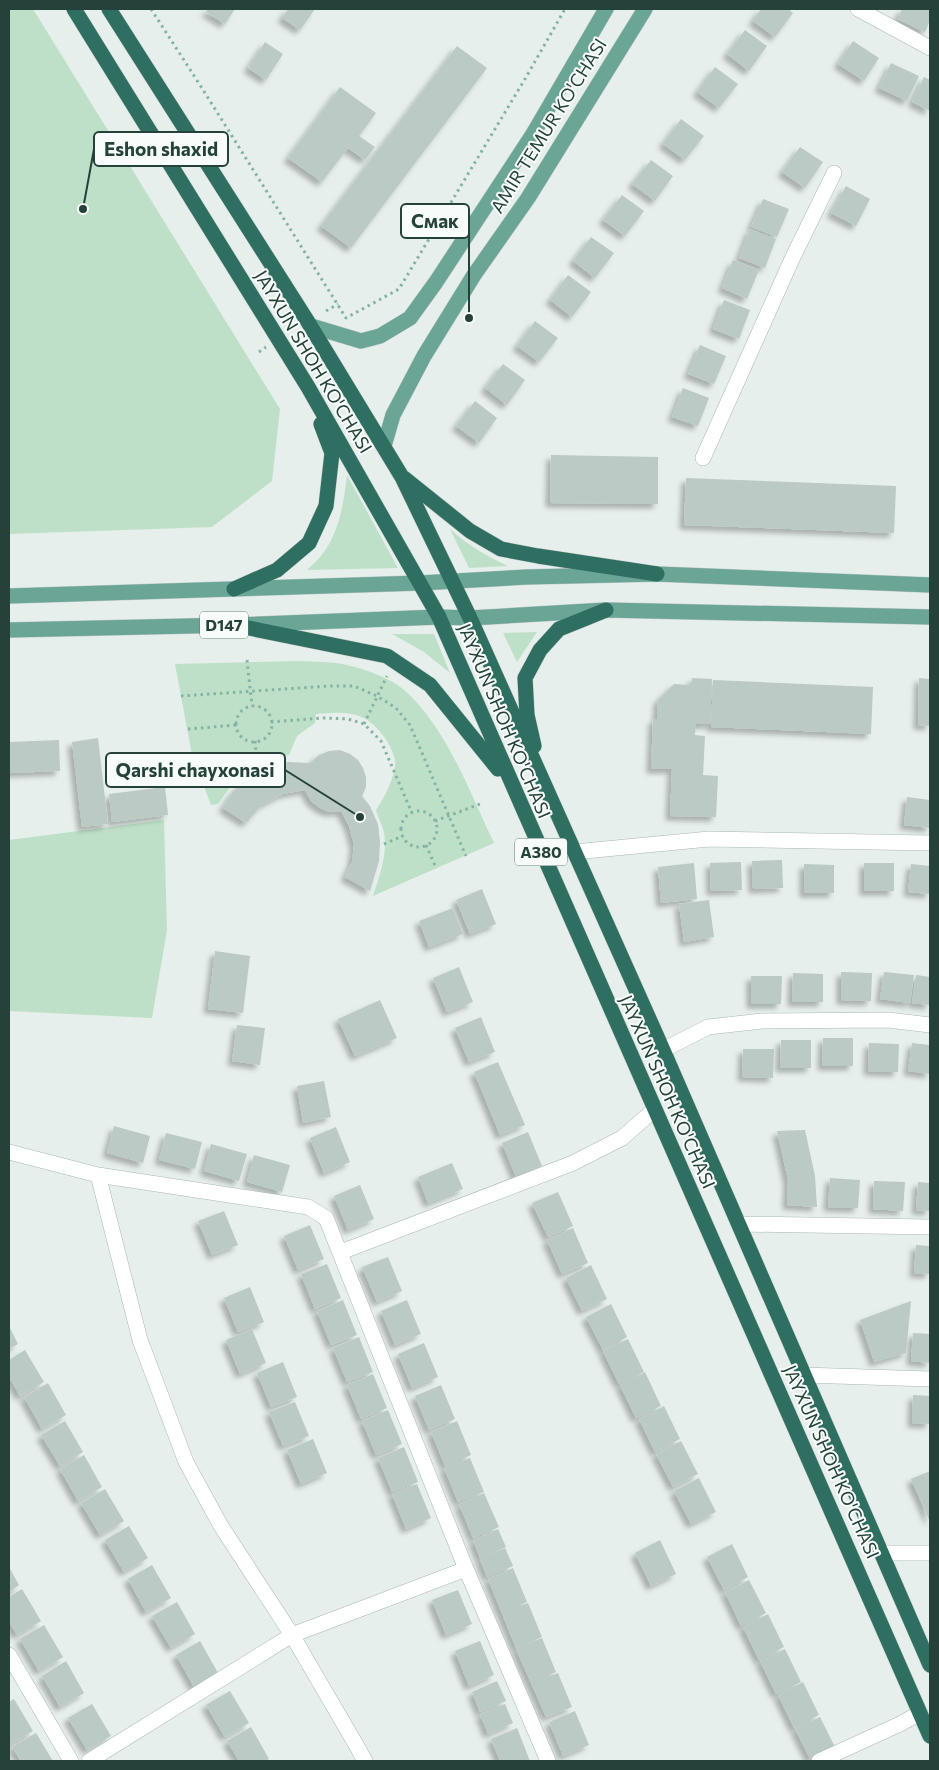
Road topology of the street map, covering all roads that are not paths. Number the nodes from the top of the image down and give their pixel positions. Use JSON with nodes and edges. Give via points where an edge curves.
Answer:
{"nodes":[{"id":1,"x":74,"y":9,"type":"edge"},
{"id":2,"x":109,"y":9,"type":"edge"},
{"id":3,"x":606,"y":9,"type":"edge"},
{"id":4,"x":645,"y":9,"type":"edge"},
{"id":5,"x":858,"y":9,"type":"edge"},
{"id":6,"x":930,"y":48,"type":"edge"},
{"id":7,"x":834,"y":173,"type":"dead end"},
{"id":8,"x":310,"y":326,"type":"junction"},
{"id":9,"x":308,"y":387,"type":"junction"},
{"id":10,"x":384,"y":446,"type":"junction"},
{"id":11,"x":704,"y":458,"type":"dead end"},
{"id":12,"x":402,"y":477,"type":"junction"},
{"id":13,"x":657,"y":574,"type":"junction"},
{"id":14,"x":451,"y":582,"type":"junction"},
{"id":15,"x":420,"y":584,"type":"junction"},
{"id":16,"x":930,"y":585,"type":"edge"},
{"id":17,"x":234,"y":589,"type":"junction"},
{"id":18,"x":9,"y":596,"type":"edge"},
{"id":19,"x":606,"y":610,"type":"junction"},
{"id":20,"x":439,"y":617,"type":"junction"},
{"id":21,"x":930,"y":617,"type":"edge"},
{"id":22,"x":470,"y":618,"type":"junction"},
{"id":23,"x":234,"y":625,"type":"junction"},
{"id":24,"x":9,"y":630,"type":"edge"},
{"id":25,"x":540,"y":774,"type":"junction"},
{"id":26,"x":511,"y":785,"type":"junction"},
{"id":27,"x":930,"y":843,"type":"edge"},
{"id":28,"x":574,"y":852,"type":"junction"},
{"id":29,"x":930,"y":1025,"type":"edge"},
{"id":30,"x":663,"y":1050,"type":"junction"},
{"id":31,"x":654,"y":1110,"type":"junction"},
{"id":32,"x":9,"y":1152,"type":"edge"},
{"id":33,"x":98,"y":1176,"type":"junction"},
{"id":34,"x":739,"y":1224,"type":"junction"},
{"id":35,"x":930,"y":1227,"type":"edge"},
{"id":36,"x":341,"y":1252,"type":"junction"},
{"id":37,"x":804,"y":1375,"type":"junction"},
{"id":38,"x":930,"y":1379,"type":"edge"},
{"id":39,"x":881,"y":1553,"type":"junction"},
{"id":40,"x":930,"y":1554,"type":"edge"},
{"id":41,"x":466,"y":1569,"type":"junction"},
{"id":42,"x":292,"y":1636,"type":"junction"},
{"id":43,"x":9,"y":1655,"type":"edge"},
{"id":44,"x":930,"y":1665,"type":"edge"},
{"id":45,"x":920,"y":1712,"type":"junction"},
{"id":46,"x":930,"y":1736,"type":"edge"},
{"id":47,"x":71,"y":1761,"type":"edge"},
{"id":48,"x":89,"y":1761,"type":"edge"},
{"id":49,"x":365,"y":1761,"type":"edge"},
{"id":50,"x":548,"y":1761,"type":"edge"},
{"id":51,"x":819,"y":1761,"type":"edge"}],
"edges":[{"from":1,"to":9,"type":"highway","name":"JAYXUN SHOH KO'CHASI","number":"A380"},
{"from":2,"to":8,"type":"highway","name":"JAYXUN SHOH KO'CHASI","number":"A380"},
{"from":3,"to":8,"type":"main road","name":"AMIR TEMUR KO'CHASI","via":[[534,134],[410,318],[380,336],[361,341]]},
{"from":4,"to":10,"type":"main road","name":"AMIR TEMUR KO'CHASI","via":[[528,198],[474,275],[424,356],[392,415]]},
{"from":5,"to":6,"type":"street"},
{"from":7,"to":11,"type":"street","via":[[792,259]]},
{"from":8,"to":10,"type":"highway","name":"JAYXUN SHOH KO'CHASI","number":"A380"},
{"from":9,"to":15,"type":"highway","name":"JAYXUN SHOH KO'CHASI","number":"A380"},
{"from":9,"to":17,"type":"highway","via":[[332,453],[326,506],[309,543],[277,570]]},
{"from":10,"to":12,"type":"highway","name":"JAYXUN SHOH KO'CHASI","number":"A380"},
{"from":12,"to":13,"type":"highway","via":[[470,531],[501,549]]},
{"from":12,"to":14,"type":"highway","name":"JAYXUN SHOH KO'CHASI","number":"A380"},
{"from":13,"to":14,"type":"main road"},
{"from":13,"to":16,"type":"main road"},
{"from":14,"to":15,"type":"main road"},
{"from":14,"to":22,"type":"highway","name":"JAYXUN SHOH KO'CHASI","number":"A380"},
{"from":15,"to":17,"type":"main road","number":"D147"},
{"from":15,"to":20,"type":"highway","name":"JAYXUN SHOH KO'CHASI","number":"A380"},
{"from":17,"to":18,"type":"main road","number":"D147"},
{"from":19,"to":21,"type":"main road"},
{"from":19,"to":22,"type":"main road"},
{"from":19,"to":25,"type":"highway","via":[[559,629],[540,650],[525,678],[527,714]]},
{"from":20,"to":22,"type":"main road"},
{"from":20,"to":23,"type":"main road","number":"D147"},
{"from":20,"to":26,"type":"highway","name":"JAYXUN SHOH KO'CHASI","number":"A380"},
{"from":22,"to":25,"type":"highway","name":"JAYXUN SHOH KO'CHASI","number":"A380"},
{"from":23,"to":24,"type":"main road","number":"D147"},
{"from":23,"to":26,"type":"highway","via":[[387,656],[430,685]]},
{"from":25,"to":28,"type":"highway","name":"JAYXUN SHOH KO'CHASI","number":"A380"},
{"from":26,"to":31,"type":"highway","name":"JAYXUN SHOH KO'CHASI","number":"A380"},
{"from":27,"to":28,"type":"street","via":[[710,839]]},
{"from":28,"to":30,"type":"highway","name":"JAYXUN SHOH KO'CHASI","number":"A380"},
{"from":29,"to":30,"type":"street","via":[[888,1020],[762,1021],[708,1027]]},
{"from":30,"to":34,"type":"highway","name":"JAYXUN SHOH KO'CHASI","number":"A380"},
{"from":31,"to":36,"type":"street","via":[[622,1138],[573,1163]]},
{"from":31,"to":45,"type":"highway","name":"JAYXUN SHOH KO'CHASI","number":"A380"},
{"from":32,"to":33,"type":"street"},
{"from":33,"to":36,"type":"street","via":[[308,1206],[326,1218]]},
{"from":33,"to":42,"type":"street","via":[[140,1340],[186,1462],[221,1526]]},
{"from":34,"to":35,"type":"street"},
{"from":34,"to":37,"type":"highway","name":"JAYXUN SHOH KO'CHASI","number":"A380"},
{"from":36,"to":41,"type":"street"},
{"from":37,"to":38,"type":"street"},
{"from":37,"to":39,"type":"highway","name":"JAYXUN SHOH KO'CHASI","number":"A380"},
{"from":39,"to":40,"type":"street"},
{"from":39,"to":44,"type":"highway","name":"JAYXUN SHOH KO'CHASI","number":"A380"},
{"from":41,"to":42,"type":"street"},
{"from":41,"to":50,"type":"street"},
{"from":42,"to":48,"type":"street"},
{"from":42,"to":49,"type":"street"},
{"from":43,"to":47,"type":"street"},
{"from":45,"to":46,"type":"highway","name":"JAYXUN SHOH KO'CHASI","number":"A380"},
{"from":45,"to":51,"type":"street"}]}
